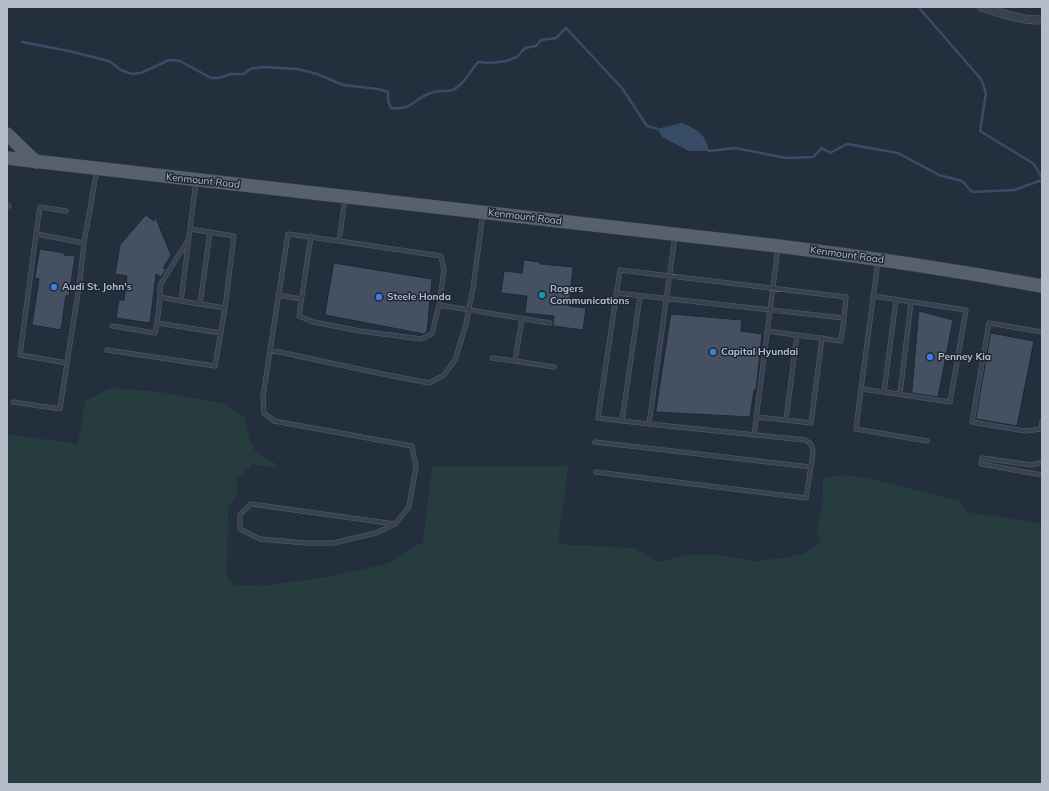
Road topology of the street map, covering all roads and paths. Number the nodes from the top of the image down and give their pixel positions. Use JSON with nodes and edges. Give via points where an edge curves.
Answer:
{"nodes":[{"id":1,"x":981,"y":7,"type":"edge"},
{"id":2,"x":1042,"y":20,"type":"edge"},
{"id":3,"x":7,"y":134,"type":"edge"},
{"id":4,"x":7,"y":158,"type":"edge"},
{"id":5,"x":36,"y":162,"type":"junction"},
{"id":6,"x":97,"y":169,"type":"junction"},
{"id":7,"x":196,"y":180,"type":"junction"},
{"id":8,"x":345,"y":197,"type":"junction"},
{"id":9,"x":66,"y":211,"type":"dead end"},
{"id":10,"x":483,"y":212,"type":"junction"},
{"id":11,"x":190,"y":229,"type":"junction"},
{"id":12,"x":210,"y":232,"type":"junction"},
{"id":13,"x":36,"y":234,"type":"junction"},
{"id":14,"x":675,"y":234,"type":"junction"},
{"id":15,"x":311,"y":236,"type":"junction"},
{"id":16,"x":188,"y":240,"type":"junction"},
{"id":17,"x":339,"y":241,"type":"junction"},
{"id":18,"x":84,"y":244,"type":"junction"},
{"id":19,"x":778,"y":246,"type":"junction"},
{"id":20,"x":878,"y":259,"type":"junction"},
{"id":21,"x":669,"y":276,"type":"junction"},
{"id":22,"x":1042,"y":286,"type":"edge"},
{"id":23,"x":772,"y":288,"type":"junction"},
{"id":24,"x":616,"y":293,"type":"junction"},
{"id":25,"x":278,"y":294,"type":"junction"},
{"id":26,"x":640,"y":296,"type":"junction"},
{"id":27,"x":873,"y":296,"type":"junction"},
{"id":28,"x":160,"y":297,"type":"junction"},
{"id":29,"x":301,"y":299,"type":"junction"},
{"id":30,"x":666,"y":299,"type":"junction"},
{"id":31,"x":896,"y":300,"type":"junction"},
{"id":32,"x":181,"y":301,"type":"junction"},
{"id":33,"x":911,"y":302,"type":"junction"},
{"id":34,"x":200,"y":304,"type":"junction"},
{"id":35,"x":439,"y":305,"type":"junction"},
{"id":36,"x":225,"y":308,"type":"junction"},
{"id":37,"x":469,"y":310,"type":"junction"},
{"id":38,"x":770,"y":311,"type":"junction"},
{"id":39,"x":844,"y":318,"type":"junction"},
{"id":40,"x":522,"y":319,"type":"junction"},
{"id":41,"x":157,"y":323,"type":"junction"},
{"id":42,"x":550,"y":323,"type":"dead end"},
{"id":43,"x":112,"y":326,"type":"dead end"},
{"id":44,"x":767,"y":331,"type":"junction"},
{"id":45,"x":1042,"y":332,"type":"edge"},
{"id":46,"x":221,"y":333,"type":"junction"},
{"id":47,"x":797,"y":335,"type":"junction"},
{"id":48,"x":822,"y":338,"type":"junction"},
{"id":49,"x":106,"y":350,"type":"dead end"},
{"id":50,"x":270,"y":350,"type":"junction"},
{"id":51,"x":492,"y":358,"type":"dead end"},
{"id":52,"x":514,"y":361,"type":"junction"},
{"id":53,"x":67,"y":363,"type":"junction"},
{"id":54,"x":554,"y":367,"type":"dead end"},
{"id":55,"x":861,"y":389,"type":"junction"},
{"id":56,"x":884,"y":392,"type":"junction"},
{"id":57,"x":900,"y":394,"type":"junction"},
{"id":58,"x":13,"y":402,"type":"dead end"},
{"id":59,"x":756,"y":417,"type":"junction"},
{"id":60,"x":786,"y":420,"type":"junction"},
{"id":61,"x":622,"y":421,"type":"junction"},
{"id":62,"x":1042,"y":421,"type":"edge"},
{"id":63,"x":648,"y":424,"type":"junction"},
{"id":64,"x":1041,"y":428,"type":"edge"},
{"id":65,"x":754,"y":435,"type":"junction"},
{"id":66,"x":927,"y":441,"type":"dead end"},
{"id":67,"x":595,"y":442,"type":"dead end"},
{"id":68,"x":1042,"y":462,"type":"edge"},
{"id":69,"x":811,"y":468,"type":"junction"},
{"id":70,"x":596,"y":472,"type":"dead end"},
{"id":71,"x":1042,"y":475,"type":"edge"},
{"id":72,"x":395,"y":524,"type":"junction"}],
"edges":[{"from":1,"to":2,"type":"street","via":[[1007,15]]},
{"from":3,"to":5,"type":"main road"},
{"from":4,"to":5,"type":"main road","name":"Kenmount Road"},
{"from":5,"to":6,"type":"main road","name":"Kenmount Road"},
{"from":6,"to":7,"type":"main road","name":"Kenmount Road"},
{"from":6,"to":18,"type":"lane"},
{"from":7,"to":8,"type":"main road","name":"Kenmount Road"},
{"from":7,"to":11,"type":"lane"},
{"from":8,"to":10,"type":"main road","name":"Kenmount Road"},
{"from":8,"to":17,"type":"lane"},
{"from":9,"to":13,"type":"lane","via":[[40,207]]},
{"from":10,"to":14,"type":"main road","name":"Kenmount Road"},
{"from":10,"to":37,"type":"lane"},
{"from":11,"to":12,"type":"lane"},
{"from":11,"to":16,"type":"lane"},
{"from":12,"to":34,"type":"lane"},
{"from":12,"to":36,"type":"lane","via":[[234,236]]},
{"from":13,"to":18,"type":"lane"},
{"from":13,"to":53,"type":"lane","via":[[20,355]]},
{"from":14,"to":19,"type":"main road","name":"Kenmount Road"},
{"from":14,"to":21,"type":"lane"},
{"from":15,"to":17,"type":"lane"},
{"from":15,"to":25,"type":"lane","via":[[288,234]]},
{"from":15,"to":29,"type":"lane"},
{"from":16,"to":28,"type":"lane","via":[[160,285]]},
{"from":16,"to":32,"type":"lane"},
{"from":17,"to":35,"type":"lane","via":[[441,256],[444,270]]},
{"from":18,"to":53,"type":"lane"},
{"from":19,"to":20,"type":"main road","name":"Kenmount Road"},
{"from":19,"to":23,"type":"lane"},
{"from":20,"to":22,"type":"main road","name":"Kenmount Road"},
{"from":20,"to":27,"type":"lane"},
{"from":21,"to":23,"type":"lane"},
{"from":21,"to":24,"type":"lane","via":[[620,270]]},
{"from":21,"to":30,"type":"lane"},
{"from":23,"to":38,"type":"lane"},
{"from":23,"to":39,"type":"lane","via":[[846,297]]},
{"from":24,"to":26,"type":"lane"},
{"from":24,"to":61,"type":"lane","via":[[598,418]]},
{"from":25,"to":29,"type":"lane"},
{"from":25,"to":50,"type":"lane"},
{"from":26,"to":30,"type":"lane"},
{"from":26,"to":61,"type":"lane"},
{"from":27,"to":31,"type":"lane"},
{"from":27,"to":55,"type":"lane"},
{"from":28,"to":32,"type":"lane"},
{"from":28,"to":41,"type":"lane"},
{"from":29,"to":35,"type":"lane","via":[[299,316],[313,322],[421,339],[432,334]]},
{"from":30,"to":38,"type":"lane"},
{"from":30,"to":63,"type":"lane"},
{"from":31,"to":33,"type":"lane"},
{"from":31,"to":56,"type":"lane"},
{"from":32,"to":34,"type":"lane"},
{"from":33,"to":57,"type":"lane"},
{"from":33,"to":57,"type":"lane","via":[[966,310],[950,402]]},
{"from":34,"to":36,"type":"lane"},
{"from":35,"to":37,"type":"lane"},
{"from":36,"to":46,"type":"lane"},
{"from":37,"to":40,"type":"lane"},
{"from":37,"to":50,"type":"lane","via":[[455,360],[444,375],[429,383]]},
{"from":38,"to":39,"type":"lane"},
{"from":38,"to":44,"type":"lane"},
{"from":39,"to":48,"type":"lane","via":[[840,340]]},
{"from":40,"to":42,"type":"lane"},
{"from":40,"to":52,"type":"lane"},
{"from":41,"to":43,"type":"lane","via":[[155,333]]},
{"from":41,"to":46,"type":"lane"},
{"from":44,"to":47,"type":"lane"},
{"from":44,"to":59,"type":"lane"},
{"from":45,"to":64,"type":"lane","via":[[990,323],[972,422],[1025,431]]},
{"from":46,"to":49,"type":"lane","via":[[215,366]]},
{"from":47,"to":48,"type":"lane"},
{"from":47,"to":60,"type":"lane"},
{"from":48,"to":60,"type":"lane","via":[[811,423]]},
{"from":50,"to":72,"type":"lane","via":[[263,396],[264,413],[274,421],[412,446],[416,467],[409,507]]},
{"from":51,"to":52,"type":"lane"},
{"from":52,"to":54,"type":"lane"},
{"from":53,"to":58,"type":"lane","via":[[60,408]]},
{"from":55,"to":56,"type":"lane"},
{"from":55,"to":66,"type":"lane","via":[[856,429]]},
{"from":56,"to":57,"type":"lane"},
{"from":59,"to":60,"type":"lane"},
{"from":59,"to":65,"type":"lane"},
{"from":61,"to":63,"type":"lane"},
{"from":62,"to":64,"type":"lane"},
{"from":63,"to":65,"type":"lane"},
{"from":65,"to":69,"type":"lane","via":[[805,440],[813,448]]},
{"from":67,"to":69,"type":"lane"},
{"from":68,"to":71,"type":"lane","via":[[1032,465],[982,458],[981,464]]},
{"from":69,"to":70,"type":"lane","via":[[806,498]]},
{"from":72,"to":72,"type":"lane","via":[[251,504],[240,515],[240,529],[260,538],[306,543],[333,543],[376,533]]}]}
